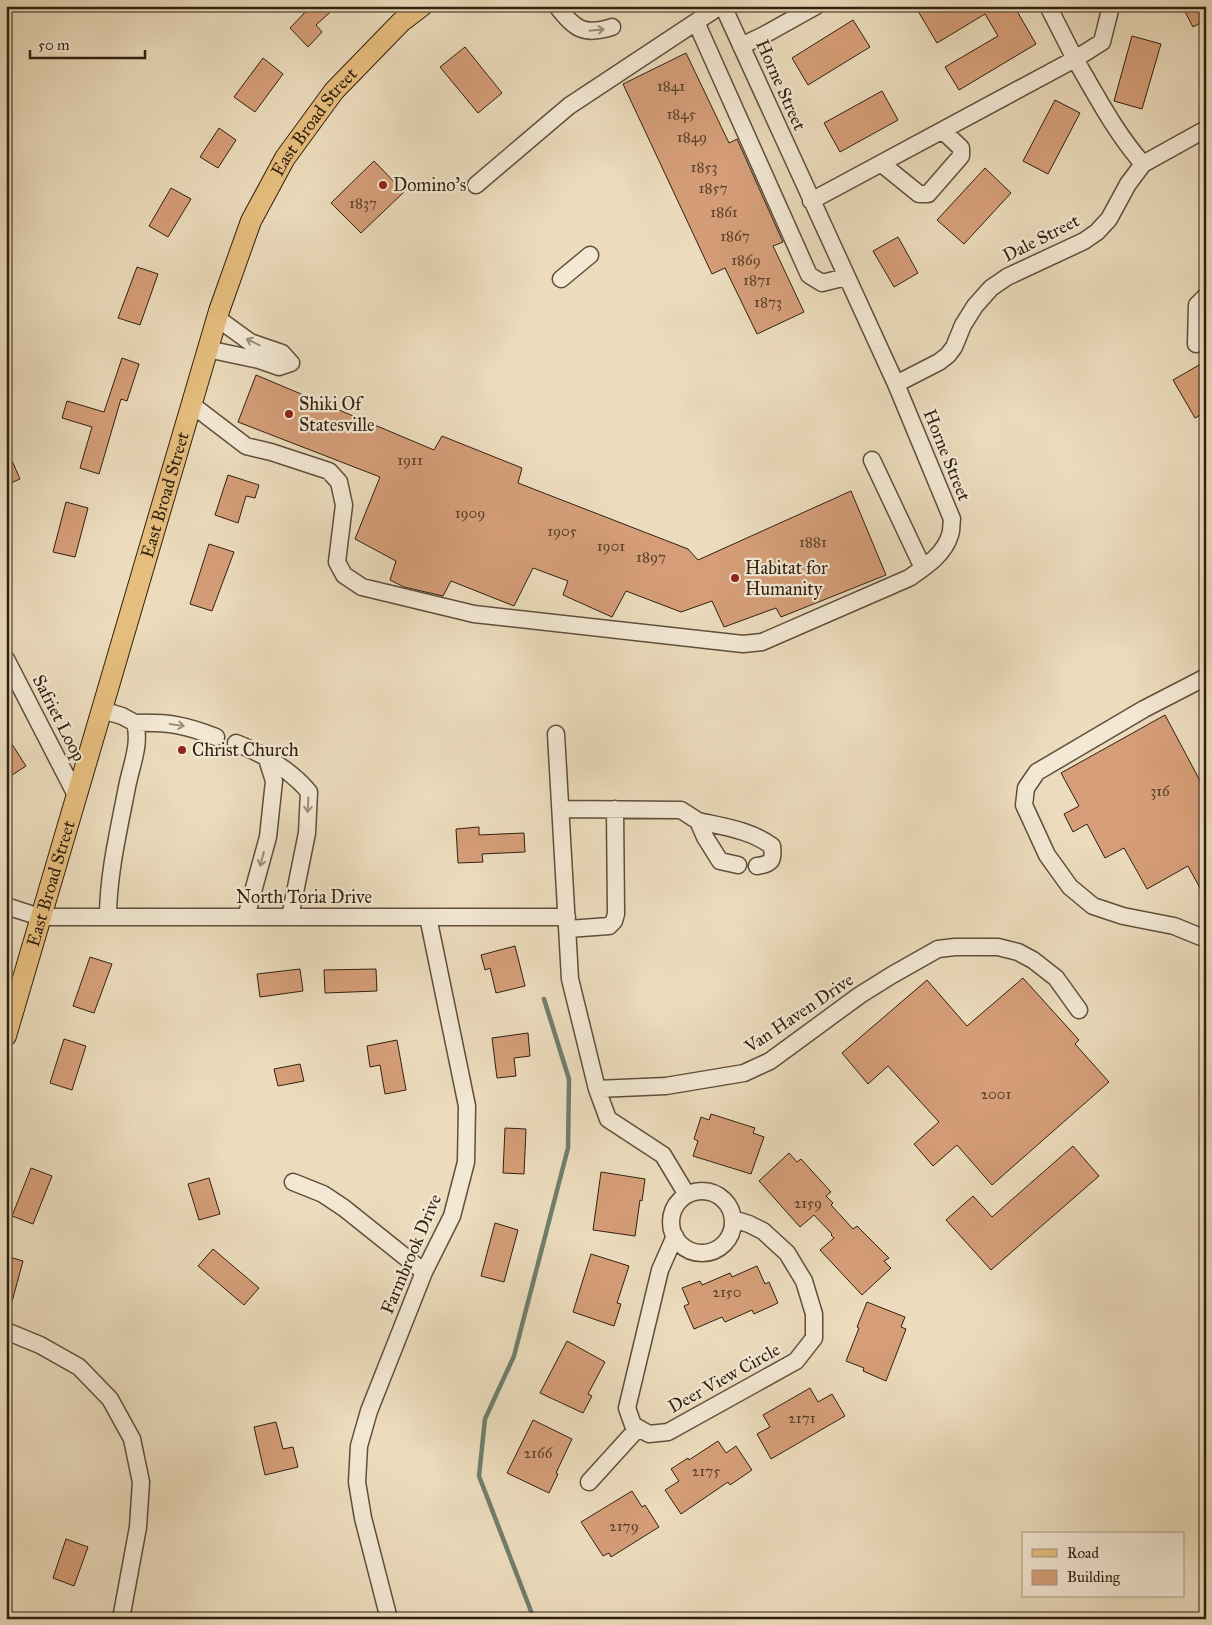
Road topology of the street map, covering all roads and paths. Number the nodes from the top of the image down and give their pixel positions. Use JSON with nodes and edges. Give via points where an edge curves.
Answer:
{"nodes":[{"id":1,"x":422,"y":6,"type":"edge"},
{"id":2,"x":558,"y":6,"type":"edge"},
{"id":3,"x":721,"y":6,"type":"edge"},
{"id":4,"x":816,"y":6,"type":"edge"},
{"id":5,"x":1048,"y":6,"type":"edge"},
{"id":6,"x":1111,"y":6,"type":"edge"},
{"id":7,"x":696,"y":22,"type":"junction"},
{"id":8,"x":612,"y":27,"type":"dead end"},
{"id":9,"x":741,"y":46,"type":"junction"},
{"id":10,"x":1075,"y":59,"type":"junction"},
{"id":11,"x":1206,"y":129,"type":"edge"},
{"id":12,"x":943,"y":131,"type":"junction"},
{"id":13,"x":882,"y":164,"type":"junction"},
{"id":14,"x":1143,"y":164,"type":"junction"},
{"id":15,"x":476,"y":185,"type":"dead end"},
{"id":16,"x":812,"y":201,"type":"junction"},
{"id":17,"x":590,"y":255,"type":"dead end"},
{"id":18,"x":846,"y":277,"type":"junction"},
{"id":19,"x":561,"y":279,"type":"dead end"},
{"id":20,"x":1206,"y":296,"type":"edge"},
{"id":21,"x":217,"y":318,"type":"junction"},
{"id":22,"x":1196,"y":344,"type":"dead end"},
{"id":23,"x":208,"y":349,"type":"junction"},
{"id":24,"x":896,"y":384,"type":"junction"},
{"id":25,"x":191,"y":404,"type":"junction"},
{"id":26,"x":872,"y":460,"type":"dead end"},
{"id":27,"x":923,"y":568,"type":"junction"},
{"id":28,"x":6,"y":659,"type":"edge"},
{"id":29,"x":1206,"y":677,"type":"edge"},
{"id":30,"x":102,"y":710,"type":"junction"},
{"id":31,"x":135,"y":723,"type":"junction"},
{"id":32,"x":556,"y":734,"type":"dead end"},
{"id":33,"x":216,"y":737,"type":"dead end"},
{"id":34,"x":236,"y":743,"type":"dead end"},
{"id":35,"x":267,"y":760,"type":"junction"},
{"id":36,"x":76,"y":795,"type":"junction"},
{"id":37,"x":561,"y":809,"type":"junction"},
{"id":38,"x":614,"y":809,"type":"junction"},
{"id":39,"x":698,"y":821,"type":"junction"},
{"id":40,"x":738,"y":865,"type":"dead end"},
{"id":41,"x":756,"y":866,"type":"dead end"},
{"id":42,"x":6,"y":906,"type":"edge"},
{"id":43,"x":40,"y":917,"type":"junction"},
{"id":44,"x":108,"y":917,"type":"junction"},
{"id":45,"x":246,"y":917,"type":"junction"},
{"id":46,"x":290,"y":917,"type":"junction"},
{"id":47,"x":428,"y":917,"type":"junction"},
{"id":48,"x":568,"y":923,"type":"junction"},
{"id":49,"x":1206,"y":939,"type":"edge"},
{"id":50,"x":1078,"y":1010,"type":"dead end"},
{"id":51,"x":6,"y":1036,"type":"edge"},
{"id":52,"x":597,"y":1090,"type":"junction"},
{"id":53,"x":293,"y":1182,"type":"dead end"},
{"id":54,"x":687,"y":1194,"type":"junction"},
{"id":55,"x":733,"y":1218,"type":"junction"},
{"id":56,"x":674,"y":1236,"type":"junction"},
{"id":57,"x":424,"y":1272,"type":"junction"},
{"id":58,"x":6,"y":1331,"type":"edge"},
{"id":59,"x":638,"y":1428,"type":"junction"},
{"id":60,"x":589,"y":1482,"type":"dead end"},
{"id":61,"x":121,"y":1619,"type":"edge"},
{"id":62,"x":389,"y":1619,"type":"edge"}],
"edges":[{"from":1,"to":21,"type":"main road","name":"East Broad Street","via":[[401,22],[334,91],[285,158],[251,221]]},
{"from":2,"to":8,"type":"street","one_way":true,"via":[[577,28],[597,32]]},
{"from":3,"to":7,"type":"street"},
{"from":3,"to":9,"type":"street","name":"Horne Street"},
{"from":4,"to":9,"type":"street"},
{"from":5,"to":10,"type":"street"},
{"from":6,"to":10,"type":"street","via":[[1102,42]]},
{"from":7,"to":15,"type":"street","via":[[569,106]]},
{"from":7,"to":18,"type":"street","via":[[809,275],[822,283]]},
{"from":9,"to":16,"type":"street","name":"Horne Street"},
{"from":10,"to":12,"type":"street"},
{"from":10,"to":14,"type":"street","via":[[1102,108]]},
{"from":11,"to":14,"type":"street","name":"Dale Street"},
{"from":12,"to":13,"type":"street"},
{"from":12,"to":13,"type":"street","via":[[961,148],[961,156],[928,194],[919,194]]},
{"from":13,"to":16,"type":"street"},
{"from":14,"to":24,"type":"street","name":"Dale Street","via":[[1109,219],[1097,232],[991,288],[975,306],[948,355]]},
{"from":16,"to":18,"type":"street","name":"Horne Street"},
{"from":17,"to":19,"type":"street"},
{"from":18,"to":24,"type":"street","name":"Horne Street"},
{"from":20,"to":22,"type":"street","via":[[1197,305]]},
{"from":21,"to":23,"type":"main road","name":"East Broad Street"},
{"from":23,"to":21,"type":"street","one_way":true,"via":[[280,367],[291,363],[282,353],[250,342]]},
{"from":23,"to":25,"type":"main road","name":"East Broad Street"},
{"from":24,"to":27,"type":"street","name":"Horne Street","via":[[952,519],[944,548]]},
{"from":25,"to":27,"type":"street","name":"Horne Street","via":[[246,446],[329,471],[339,482],[344,505],[337,562],[344,575],[362,587],[474,614],[743,644],[762,642],[909,578]]},
{"from":25,"to":30,"type":"main road","name":"East Broad Street"},
{"from":26,"to":27,"type":"street"},
{"from":28,"to":36,"type":"street","name":"Safriet Loop"},
{"from":29,"to":49,"type":"street","via":[[1037,772],[1026,788],[1024,805],[1047,855],[1070,887],[1093,906],[1123,916],[1174,926]]},
{"from":30,"to":31,"type":"street"},
{"from":30,"to":36,"type":"main road","name":"East Broad Street"},
{"from":31,"to":33,"type":"street","one_way":true,"via":[[188,726]]},
{"from":31,"to":44,"type":"street","via":[[137,742],[108,897]]},
{"from":32,"to":37,"type":"street"},
{"from":34,"to":35,"type":"street","via":[[259,752]]},
{"from":35,"to":45,"type":"street","one_way":true,"via":[[274,781],[268,837]]},
{"from":35,"to":46,"type":"street","one_way":true,"via":[[300,781],[309,792],[307,833]]},
{"from":36,"to":43,"type":"main road","name":"East Broad Street"},
{"from":37,"to":38,"type":"street"},
{"from":37,"to":48,"type":"street"},
{"from":38,"to":39,"type":"street","via":[[681,810]]},
{"from":38,"to":48,"type":"street","name":"North Toria Drive","via":[[614,921],[609,926]]},
{"from":39,"to":40,"type":"street","via":[[720,862]]},
{"from":39,"to":41,"type":"street","via":[[742,830],[772,846],[770,861]]},
{"from":42,"to":43,"type":"street","name":"North Toria Drive"},
{"from":43,"to":44,"type":"street","name":"North Toria Drive"},
{"from":43,"to":51,"type":"main road","name":"East Broad Street"},
{"from":44,"to":45,"type":"street","name":"North Toria Drive"},
{"from":45,"to":46,"type":"street","name":"North Toria Drive"},
{"from":46,"to":47,"type":"street","name":"North Toria Drive"},
{"from":47,"to":48,"type":"street","name":"North Toria Drive"},
{"from":47,"to":57,"type":"street","name":"Farmbrook Drive","via":[[467,1106],[466,1162],[452,1216]]},
{"from":48,"to":52,"type":"street","via":[[570,979]]},
{"from":50,"to":52,"type":"street","name":"Van Haven Drive","via":[[1056,978],[1018,952],[998,947],[938,949],[892,974],[770,1061],[744,1074],[666,1086]]},
{"from":52,"to":54,"type":"street","via":[[608,1119],[663,1155]]},
{"from":53,"to":57,"type":"street","via":[[323,1194],[344,1208]]},
{"from":54,"to":55,"type":"street","via":[[711,1192],[722,1198]]},
{"from":54,"to":56,"type":"street","via":[[672,1213]]},
{"from":55,"to":56,"type":"street","via":[[726,1241],[716,1249],[693,1251],[682,1246]]},
{"from":55,"to":59,"type":"street","name":"Deer View Circle","via":[[763,1231],[787,1253],[804,1281],[814,1314],[814,1338],[796,1361],[668,1432],[649,1434]]},
{"from":56,"to":59,"type":"street","via":[[660,1270],[627,1408],[633,1425]]},
{"from":57,"to":62,"type":"street","name":"Farmbrook Drive","via":[[359,1446],[357,1482],[363,1518]]},
{"from":58,"to":61,"type":"street","via":[[79,1367],[110,1399],[132,1439],[141,1482],[140,1500]]},
{"from":59,"to":60,"type":"street"}]}
